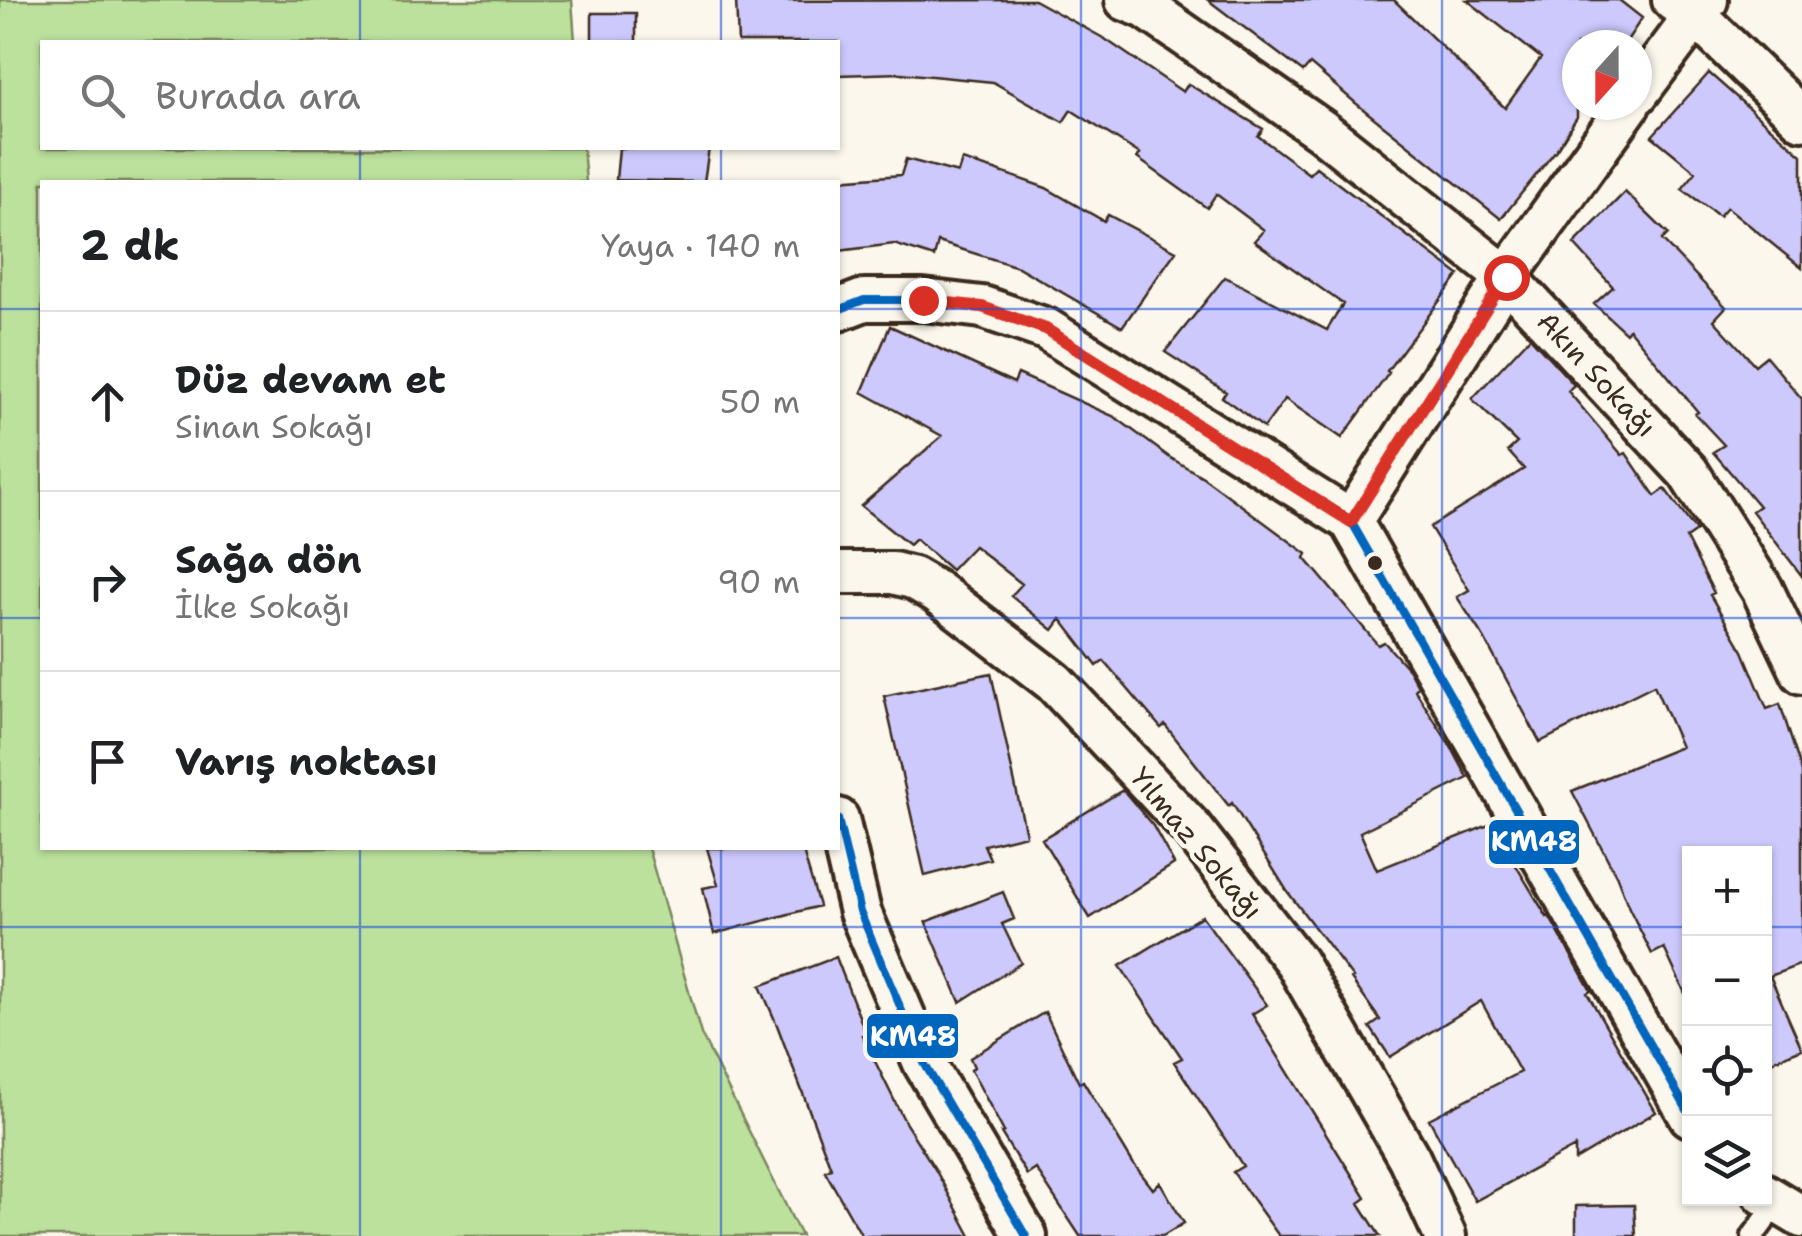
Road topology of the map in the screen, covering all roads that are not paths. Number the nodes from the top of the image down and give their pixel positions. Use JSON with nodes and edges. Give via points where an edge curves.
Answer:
{"nodes":[{"id":1,"x":1126,"y":0,"type":"edge"},
{"id":2,"x":1691,"y":5,"type":"edge"},
{"id":3,"x":1652,"y":69,"type":"edge"},
{"id":4,"x":1802,"y":119,"type":"edge"},
{"id":5,"x":1618,"y":120,"type":"edge"},
{"id":6,"x":1506,"y":277,"type":"junction"},
{"id":7,"x":840,"y":309,"type":"edge"},
{"id":8,"x":1351,"y":522,"type":"junction"},
{"id":9,"x":840,"y":573,"type":"edge"},
{"id":10,"x":1802,"y":673,"type":"edge"},
{"id":11,"x":840,"y":828,"type":"edge"},
{"id":12,"x":1682,"y":1102,"type":"edge"},
{"id":13,"x":1782,"y":1204,"type":"edge"},
{"id":14,"x":1026,"y":1236,"type":"edge"},
{"id":15,"x":1445,"y":1236,"type":"edge"},
{"id":16,"x":1753,"y":1236,"type":"edge"}],
"edges":[{"from":1,"to":6,"type":"street","name":"Akın Sokağı","via":[[1321,130]]},
{"from":2,"to":3,"type":"street"},
{"from":2,"to":4,"type":"street"},
{"from":5,"to":6,"type":"street"},
{"from":6,"to":8,"type":"street"},
{"from":6,"to":10,"type":"street","name":"Akın Sokağı","via":[[1688,472],[1762,589]]},
{"from":7,"to":8,"type":"street","via":[[864,300],[923,300],[982,307],[1046,329]]},
{"from":8,"to":12,"type":"street"},
{"from":9,"to":15,"type":"street","name":"Yılmaz Sokağı","via":[[893,573],[937,592],[1054,682],[1192,829],[1296,962],[1409,1158]]},
{"from":11,"to":14,"type":"street","via":[[860,912],[924,1063]]},
{"from":13,"to":16,"type":"lane"}]}
